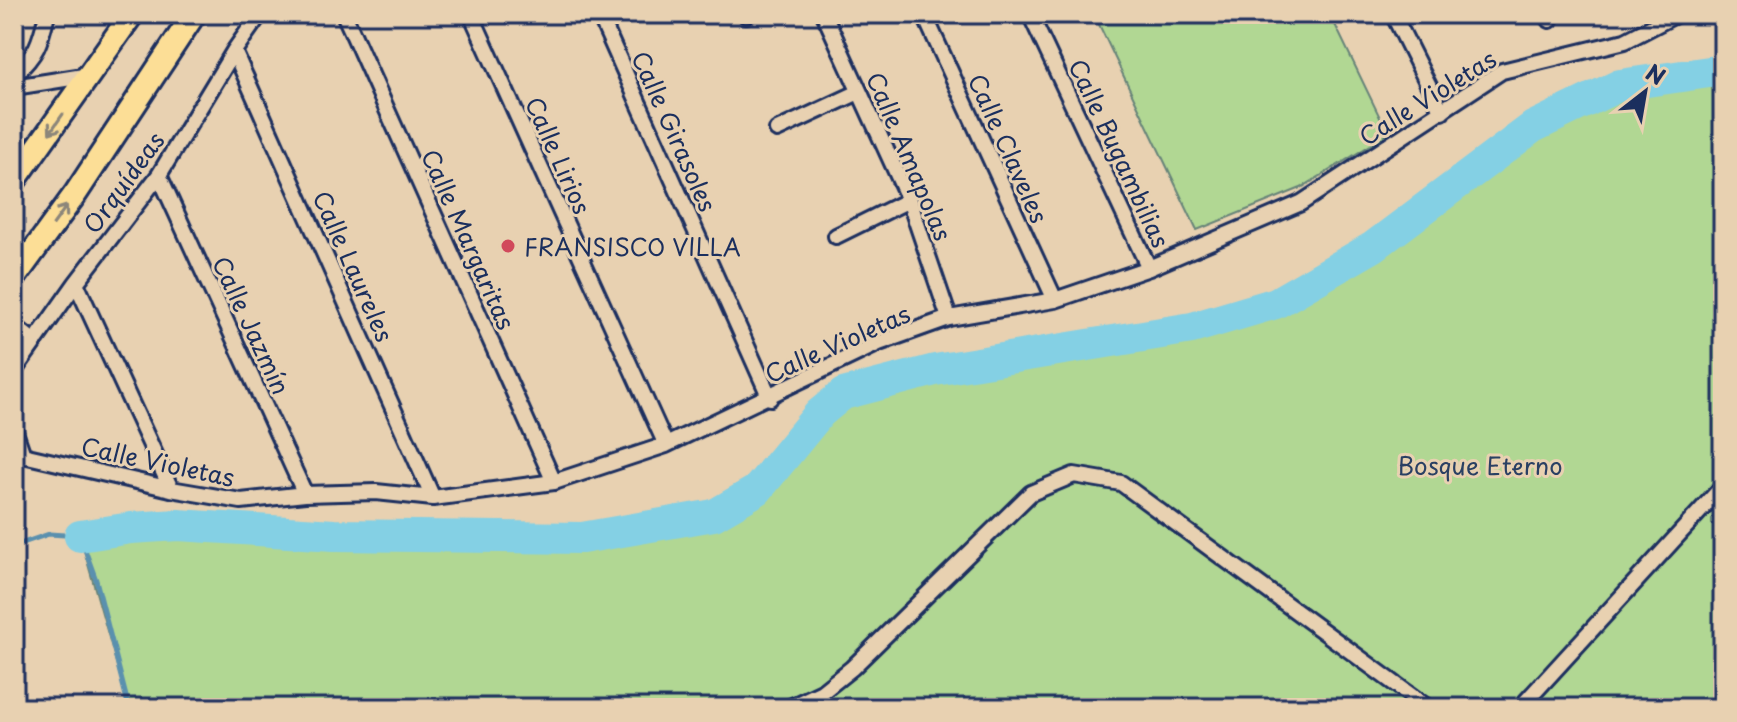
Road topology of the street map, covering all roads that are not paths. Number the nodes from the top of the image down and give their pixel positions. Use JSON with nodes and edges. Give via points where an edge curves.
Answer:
{"nodes":[{"id":1,"x":47,"y":14,"type":"edge"},
{"id":2,"x":132,"y":14,"type":"edge"},
{"id":3,"x":194,"y":14,"type":"edge"},
{"id":4,"x":260,"y":14,"type":"edge"},
{"id":5,"x":344,"y":14,"type":"edge"},
{"id":6,"x":471,"y":14,"type":"edge"},
{"id":7,"x":599,"y":14,"type":"edge"},
{"id":8,"x":824,"y":14,"type":"edge"},
{"id":9,"x":924,"y":14,"type":"edge"},
{"id":10,"x":1030,"y":14,"type":"edge"},
{"id":11,"x":1393,"y":14,"type":"edge"},
{"id":12,"x":1677,"y":14,"type":"edge"},
{"id":13,"x":234,"y":51,"type":"junction"},
{"id":14,"x":14,"y":75,"type":"edge"},
{"id":15,"x":90,"y":75,"type":"junction"},
{"id":16,"x":14,"y":87,"type":"edge"},
{"id":17,"x":859,"y":92,"type":"junction"},
{"id":18,"x":1442,"y":112,"type":"junction"},
{"id":19,"x":777,"y":130,"type":"dead end"},
{"id":20,"x":159,"y":175,"type":"junction"},
{"id":21,"x":14,"y":181,"type":"edge"},
{"id":22,"x":909,"y":200,"type":"junction"},
{"id":23,"x":836,"y":236,"type":"dead end"},
{"id":24,"x":1149,"y":268,"type":"junction"},
{"id":25,"x":14,"y":278,"type":"edge"},
{"id":26,"x":76,"y":283,"type":"junction"},
{"id":27,"x":1055,"y":300,"type":"junction"},
{"id":28,"x":949,"y":318,"type":"junction"},
{"id":29,"x":14,"y":326,"type":"edge"},
{"id":30,"x":35,"y":342,"type":"junction"},
{"id":31,"x":14,"y":371,"type":"edge"},
{"id":32,"x":770,"y":398,"type":"junction"},
{"id":33,"x":14,"y":429,"type":"edge"},
{"id":34,"x":666,"y":445,"type":"junction"},
{"id":35,"x":18,"y":456,"type":"edge"},
{"id":36,"x":554,"y":482,"type":"junction"},
{"id":37,"x":1723,"y":486,"type":"edge"},
{"id":38,"x":171,"y":489,"type":"junction"},
{"id":39,"x":305,"y":494,"type":"junction"},
{"id":40,"x":433,"y":498,"type":"junction"},
{"id":41,"x":788,"y":708,"type":"edge"},
{"id":42,"x":1428,"y":708,"type":"edge"},
{"id":43,"x":1520,"y":708,"type":"edge"}],
"edges":[{"from":1,"to":14,"type":"street","via":[[32,58]]},
{"from":2,"to":15,"type":"highway"},
{"from":25,"to":3,"type":"highway","one_way":true},
{"from":4,"to":13,"type":"street","name":"Orquídeas"},
{"from":5,"to":36,"type":"street","name":"Calle Margaritas"},
{"from":6,"to":34,"type":"street","name":"Calle Lirios"},
{"from":7,"to":32,"type":"street","name":"Calle Girasoles"},
{"from":8,"to":17,"type":"street","name":"Calle Amapolas"},
{"from":9,"to":27,"type":"street","name":"Calle Claveles"},
{"from":10,"to":24,"type":"street","name":"Calle Bugambilias"},
{"from":11,"to":18,"type":"street"},
{"from":12,"to":18,"type":"street","name":"Calle Violetas","via":[[1625,41],[1502,71]]},
{"from":13,"to":20,"type":"street","name":"Orquídeas"},
{"from":13,"to":40,"type":"street","name":"Calle Laureles"},
{"from":15,"to":16,"type":"street"},
{"from":15,"to":21,"type":"highway","one_way":true},
{"from":17,"to":19,"type":"street"},
{"from":17,"to":22,"type":"street","name":"Calle Amapolas"},
{"from":18,"to":24,"type":"street","name":"Calle Violetas","via":[[1301,203]]},
{"from":20,"to":26,"type":"street","name":"Orquídeas"},
{"from":20,"to":39,"type":"street","name":"Calle Jazmín"},
{"from":22,"to":23,"type":"street"},
{"from":22,"to":28,"type":"street","name":"Calle Amapolas"},
{"from":24,"to":27,"type":"street","name":"Calle Violetas"},
{"from":26,"to":30,"type":"street","name":"Orquídeas"},
{"from":26,"to":38,"type":"street"},
{"from":27,"to":28,"type":"street","name":"Calle Violetas"},
{"from":28,"to":32,"type":"street","name":"Calle Violetas","via":[[879,343]]},
{"from":29,"to":30,"type":"street"},
{"from":30,"to":31,"type":"street","name":"Orquídeas"},
{"from":32,"to":34,"type":"street","name":"Calle Violetas"},
{"from":33,"to":35,"type":"street"},
{"from":34,"to":36,"type":"street","name":"Calle Violetas"},
{"from":35,"to":38,"type":"street","name":"Calle Violetas"},
{"from":36,"to":40,"type":"street","name":"Calle Violetas"},
{"from":37,"to":43,"type":"street"},
{"from":38,"to":39,"type":"street","name":"Calle Violetas","via":[[241,501]]},
{"from":39,"to":40,"type":"street","name":"Calle Violetas","via":[[376,492]]},
{"from":41,"to":42,"type":"street","via":[[822,692],[852,668],[1031,493],[1074,475],[1121,483]]}]}
